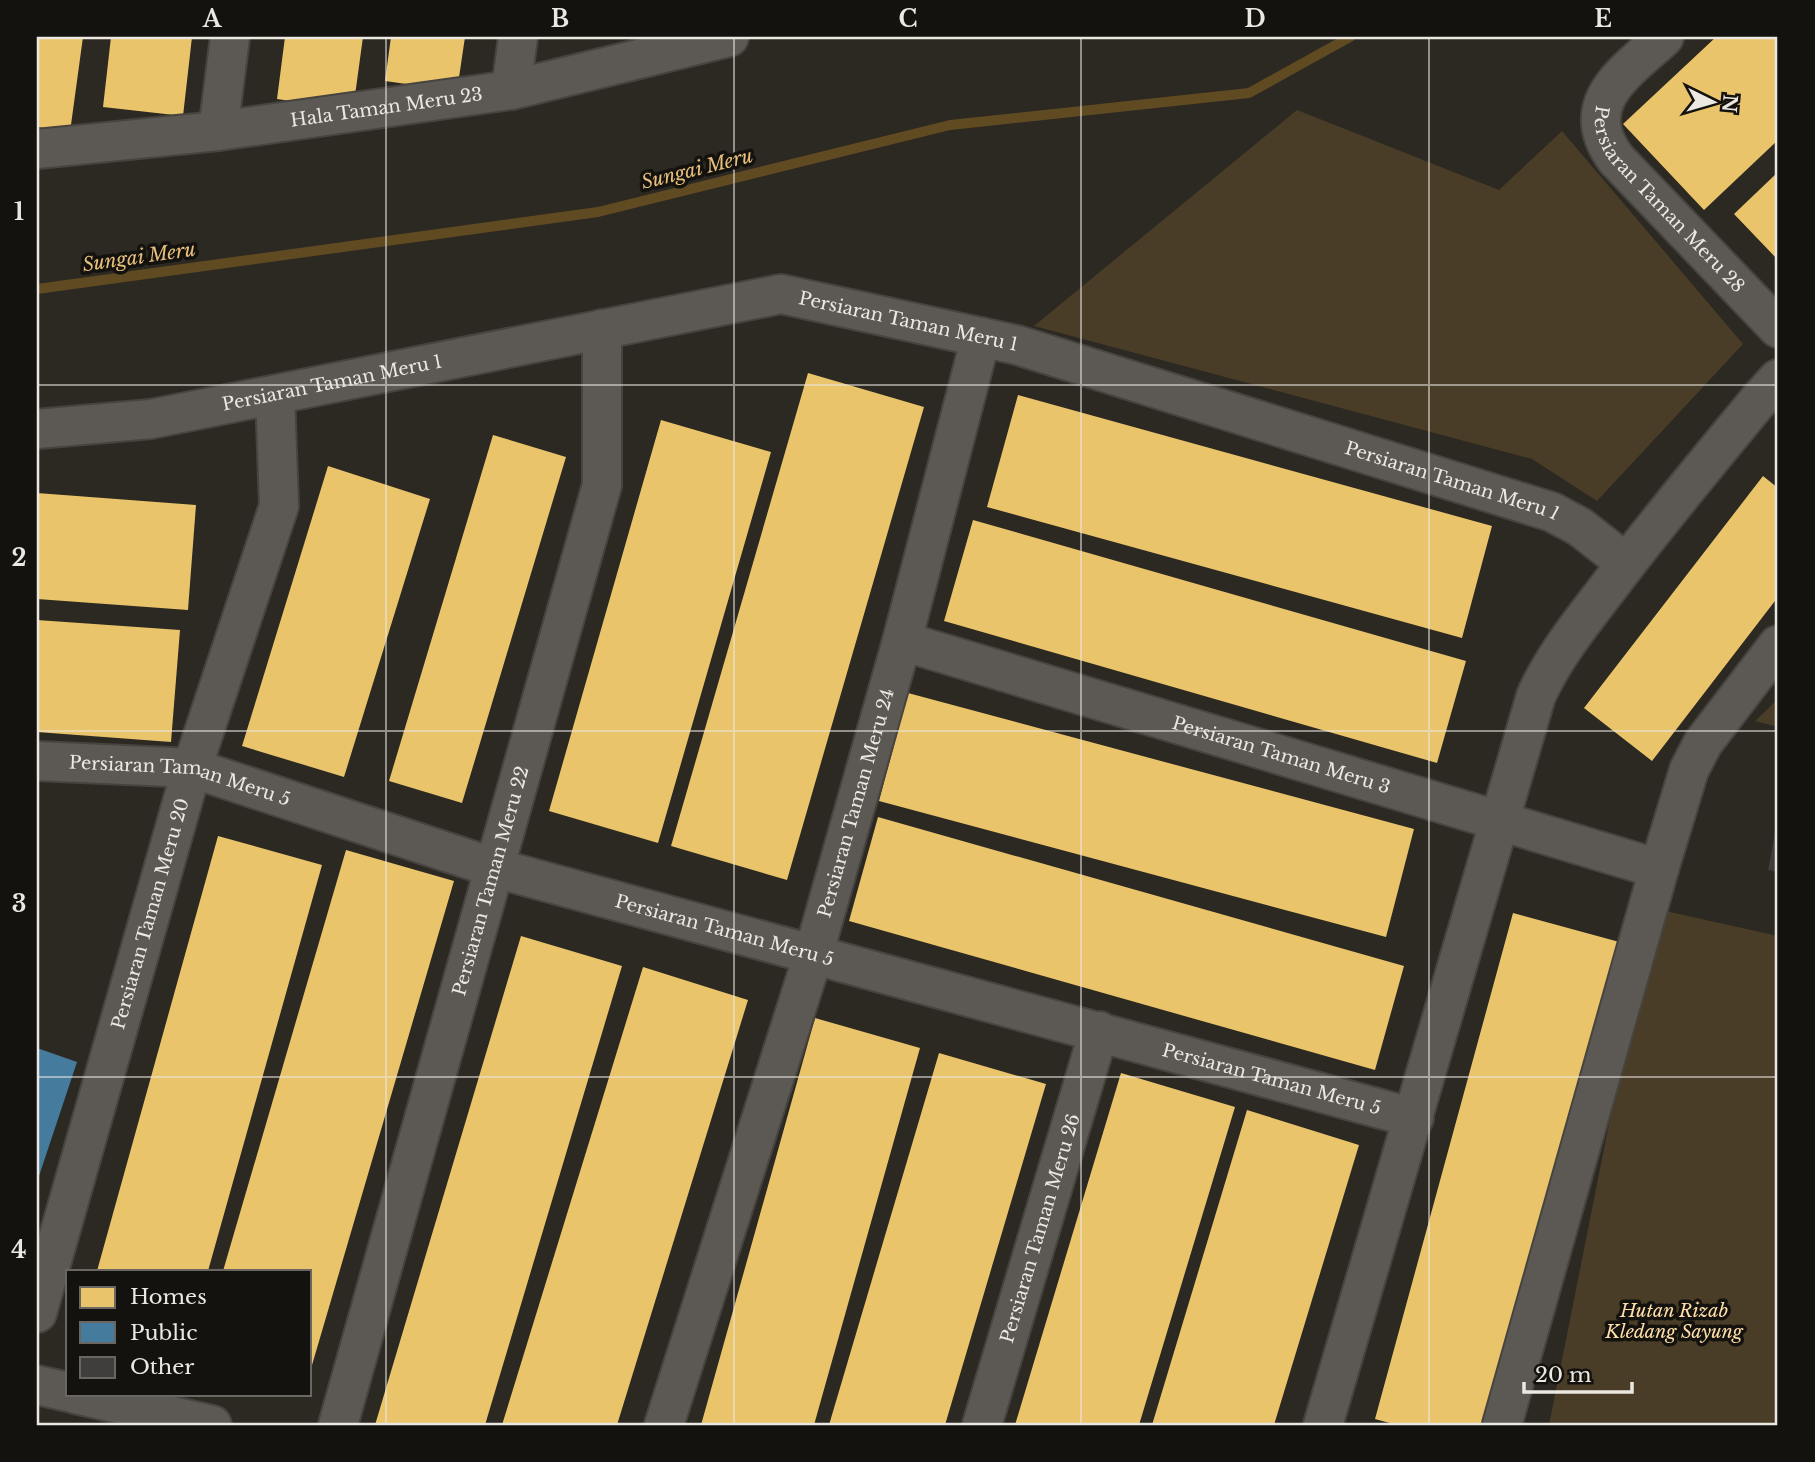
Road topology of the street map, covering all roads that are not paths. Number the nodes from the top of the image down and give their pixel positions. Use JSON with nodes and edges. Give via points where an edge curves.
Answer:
{"nodes":[{"id":1,"x":230,"y":37,"type":"edge"},
{"id":2,"x":518,"y":37,"type":"edge"},
{"id":3,"x":729,"y":37,"type":"edge"},
{"id":4,"x":1664,"y":37,"type":"edge"},
{"id":5,"x":512,"y":90,"type":"junction"},
{"id":6,"x":218,"y":131,"type":"junction"},
{"id":7,"x":37,"y":149,"type":"edge"},
{"id":8,"x":1778,"y":328,"type":"edge"},
{"id":9,"x":602,"y":330,"type":"junction"},
{"id":10,"x":981,"y":337,"type":"junction"},
{"id":11,"x":1778,"y":379,"type":"edge"},
{"id":12,"x":275,"y":394,"type":"junction"},
{"id":13,"x":37,"y":429,"type":"edge"},
{"id":14,"x":1626,"y":563,"type":"junction"},
{"id":15,"x":902,"y":641,"type":"junction"},
{"id":16,"x":1778,"y":645,"type":"edge"},
{"id":17,"x":37,"y":761,"type":"edge"},
{"id":18,"x":192,"y":768,"type":"junction"},
{"id":19,"x":1498,"y":821,"type":"junction"},
{"id":20,"x":495,"y":868,"type":"junction"},
{"id":21,"x":1659,"y":869,"type":"junction"},
{"id":22,"x":813,"y":956,"type":"junction"},
{"id":23,"x":1099,"y":1031,"type":"junction"},
{"id":24,"x":1414,"y":1118,"type":"junction"},
{"id":25,"x":37,"y":1313,"type":"edge"},
{"id":26,"x":37,"y":1385,"type":"edge"},
{"id":27,"x":66,"y":1392,"type":"edge"},
{"id":28,"x":84,"y":1396,"type":"edge"},
{"id":29,"x":212,"y":1425,"type":"edge"},
{"id":30,"x":338,"y":1425,"type":"edge"},
{"id":31,"x":664,"y":1425,"type":"edge"},
{"id":32,"x":982,"y":1425,"type":"edge"},
{"id":33,"x":1323,"y":1425,"type":"edge"},
{"id":34,"x":1502,"y":1425,"type":"edge"}],
"edges":[{"from":1,"to":6,"type":"street"},
{"from":2,"to":5,"type":"street"},
{"from":3,"to":5,"type":"street","name":"Hala Taman Meru 23"},
{"from":4,"to":8,"type":"street","name":"Persiaran Taman Meru 28","via":[[1613,83],[1600,123],[1604,143]]},
{"from":5,"to":6,"type":"street","name":"Hala Taman Meru 23"},
{"from":6,"to":7,"type":"street","name":"Hala Taman Meru 23"},
{"from":9,"to":10,"type":"street","name":"Persiaran Taman Meru 1","via":[[781,294]]},
{"from":9,"to":12,"type":"street","name":"Persiaran Taman Meru 1"},
{"from":9,"to":20,"type":"street","name":"Persiaran Taman Meru 22","via":[[603,485]]},
{"from":10,"to":14,"type":"street","name":"Persiaran Taman Meru 1","via":[[1552,512],[1580,527]]},
{"from":10,"to":15,"type":"street","name":"Persiaran Taman Meru 24"},
{"from":11,"to":14,"type":"street"},
{"from":12,"to":13,"type":"street","name":"Persiaran Taman Meru 1","via":[[151,419]]},
{"from":12,"to":18,"type":"street","name":"Persiaran Taman Meru 20","via":[[279,506]]},
{"from":14,"to":19,"type":"street","via":[[1546,673]]},
{"from":15,"to":19,"type":"street","name":"Persiaran Taman Meru 3"},
{"from":15,"to":22,"type":"street","name":"Persiaran Taman Meru 24"},
{"from":16,"to":21,"type":"street","via":[[1703,743],[1689,770]]},
{"from":17,"to":18,"type":"street","name":"Persiaran Taman Meru 5"},
{"from":18,"to":20,"type":"street","name":"Persiaran Taman Meru 5"},
{"from":18,"to":25,"type":"street","name":"Persiaran Taman Meru 20"},
{"from":19,"to":21,"type":"street","name":"Persiaran Taman Meru 3"},
{"from":19,"to":24,"type":"street"},
{"from":20,"to":22,"type":"street","name":"Persiaran Taman Meru 5"},
{"from":20,"to":30,"type":"street","name":"Persiaran Taman Meru 22"},
{"from":21,"to":34,"type":"street"},
{"from":22,"to":23,"type":"street","name":"Persiaran Taman Meru 5"},
{"from":22,"to":31,"type":"street","name":"Persiaran Taman Meru 24"},
{"from":23,"to":24,"type":"street","name":"Persiaran Taman Meru 5"},
{"from":23,"to":32,"type":"street","name":"Persiaran Taman Meru 26"},
{"from":24,"to":33,"type":"street"},
{"from":26,"to":27,"type":"street"},
{"from":28,"to":29,"type":"street"}]}
